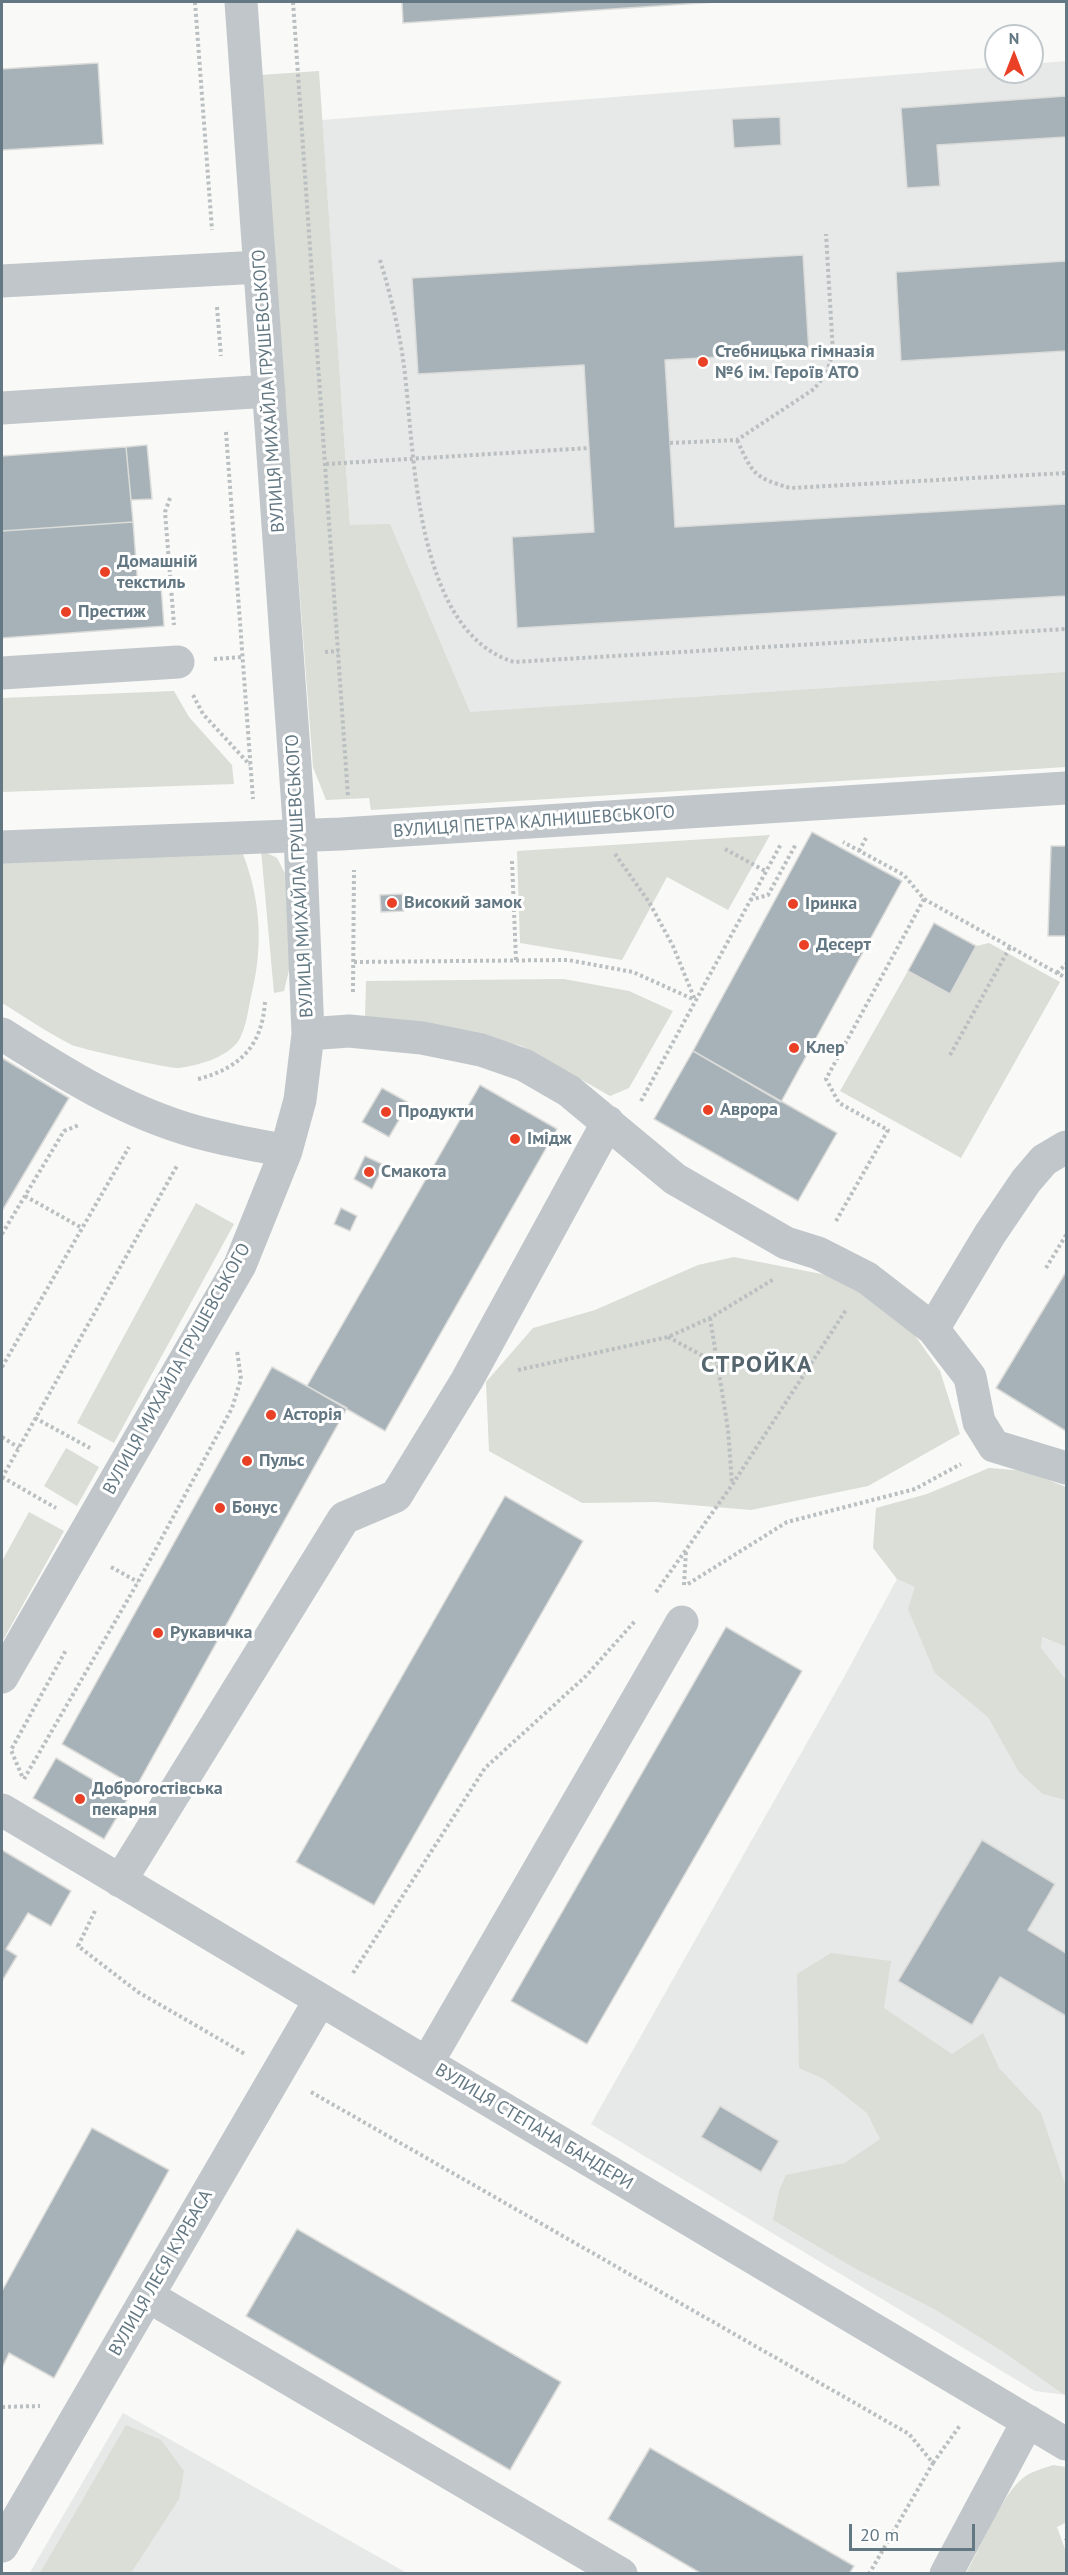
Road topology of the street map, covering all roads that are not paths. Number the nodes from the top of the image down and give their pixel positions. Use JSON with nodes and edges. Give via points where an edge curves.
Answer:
{"nodes":[{"id":1,"x":241,"y":2,"type":"edge"},
{"id":2,"x":260,"y":267,"type":"junction"},
{"id":3,"x":2,"y":281,"type":"edge"},
{"id":4,"x":269,"y":391,"type":"junction"},
{"id":5,"x":2,"y":408,"type":"edge"},
{"id":6,"x":178,"y":662,"type":"road end"},
{"id":7,"x":2,"y":673,"type":"edge"},
{"id":8,"x":1066,"y":788,"type":"edge"},
{"id":9,"x":300,"y":836,"type":"junction"},
{"id":10,"x":2,"y":847,"type":"edge"},
{"id":11,"x":2,"y":1034,"type":"edge"},
{"id":12,"x":308,"y":1034,"type":"junction"},
{"id":13,"x":615,"y":1129,"type":"junction"},
{"id":14,"x":1066,"y":1147,"type":"edge"},
{"id":15,"x":286,"y":1151,"type":"junction"},
{"id":16,"x":933,"y":1329,"type":"junction"},
{"id":17,"x":1066,"y":1468,"type":"edge"},
{"id":18,"x":682,"y":1622,"type":"dead end"},
{"id":19,"x":2,"y":1677,"type":"edge"},
{"id":20,"x":2,"y":1810,"type":"edge"},
{"id":21,"x":120,"y":1881,"type":"junction"},
{"id":22,"x":320,"y":2000,"type":"junction"},
{"id":23,"x":427,"y":2062,"type":"junction"},
{"id":24,"x":148,"y":2296,"type":"junction"},
{"id":25,"x":1028,"y":2421,"type":"junction"},
{"id":26,"x":1066,"y":2444,"type":"edge"},
{"id":27,"x":2,"y":2546,"type":"edge"},
{"id":28,"x":621,"y":2574,"type":"edge"},
{"id":29,"x":946,"y":2574,"type":"edge"}],
"edges":[{"from":1,"to":2,"type":"street","name":"ВУЛИЦЯ МИХАЙЛА ГРУШЕВСЬКОГО"},
{"from":2,"to":3,"type":"street"},
{"from":2,"to":4,"type":"street","name":"ВУЛИЦЯ МИХАЙЛА ГРУШЕВСЬКОГО"},
{"from":4,"to":5,"type":"street"},
{"from":4,"to":9,"type":"street","name":"ВУЛИЦЯ МИХАЙЛА ГРУШЕВСЬКОГО"},
{"from":6,"to":7,"type":"street"},
{"from":8,"to":9,"type":"street","name":"ВУЛИЦЯ ПЕТРА КАЛНИШЕВСЬКОГО"},
{"from":9,"to":10,"type":"street","name":"ВУЛИЦЯ ПЕТРА КАЛНИШЕВСЬКОГО"},
{"from":9,"to":12,"type":"street","name":"ВУЛИЦЯ МИХАЙЛА ГРУШЕВСЬКОГО"},
{"from":11,"to":15,"type":"street","via":[[80,1084],[148,1114],[196,1131]]},
{"from":12,"to":13,"type":"street","via":[[349,1031],[422,1038],[481,1050],[524,1065],[551,1080]]},
{"from":12,"to":15,"type":"street","name":"ВУЛИЦЯ МИХАЙЛА ГРУШЕВСЬКОГО","via":[[300,1100]]},
{"from":13,"to":16,"type":"street","via":[[675,1179],[786,1243],[818,1253],[867,1278]]},
{"from":13,"to":21,"type":"street","via":[[396,1496],[344,1518]]},
{"from":14,"to":16,"type":"street","via":[[1044,1160],[1026,1181]]},
{"from":15,"to":19,"type":"street","name":"ВУЛИЦЯ МИХАЙЛА ГРУШЕВСЬКОГО","via":[[240,1265]]},
{"from":16,"to":17,"type":"street","via":[[970,1377],[979,1422],[994,1446]]},
{"from":18,"to":23,"type":"street"},
{"from":20,"to":21,"type":"street","name":"ВУЛИЦЯ СТЕПАНА БАНДЕРИ"},
{"from":21,"to":22,"type":"street","name":"ВУЛИЦЯ СТЕПАНА БАНДЕРИ"},
{"from":22,"to":23,"type":"street","name":"ВУЛИЦЯ СТЕПАНА БАНДЕРИ"},
{"from":22,"to":24,"type":"street","name":"ВУЛИЦЯ ЛЕСЯ КУРБАСА"},
{"from":23,"to":25,"type":"street","name":"ВУЛИЦЯ СТЕПАНА БАНДЕРИ"},
{"from":24,"to":27,"type":"street","name":"ВУЛИЦЯ ЛЕСЯ КУРБАСА"},
{"from":24,"to":28,"type":"street"},
{"from":25,"to":26,"type":"street","name":"ВУЛИЦЯ СТЕПАНА БАНДЕРИ"},
{"from":25,"to":29,"type":"street"}]}
